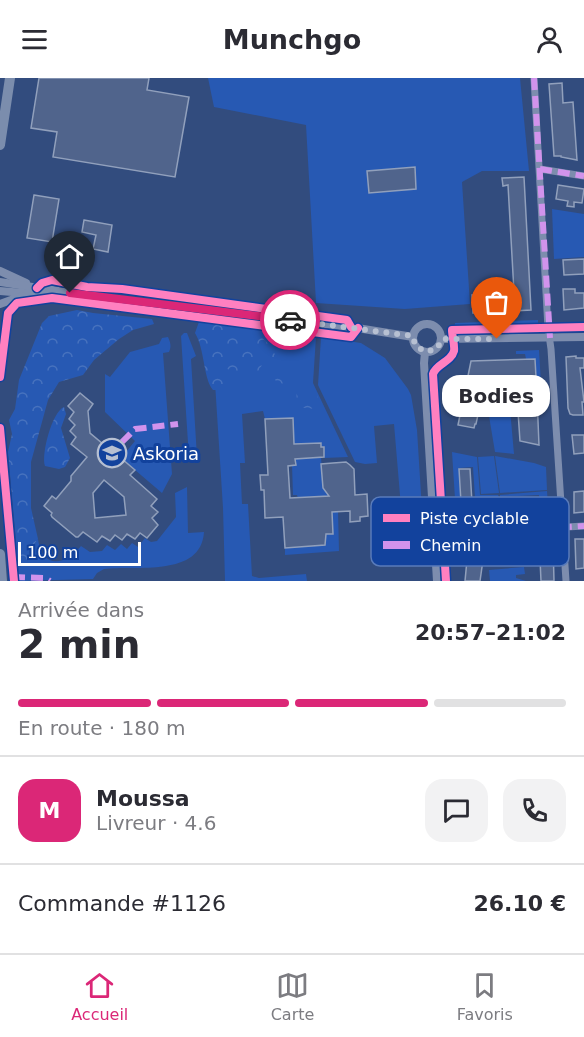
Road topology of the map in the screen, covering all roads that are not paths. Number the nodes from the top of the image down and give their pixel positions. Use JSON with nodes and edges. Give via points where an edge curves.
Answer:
{"nodes":[{"id":1,"x":10,"y":78,"type":"edge"},
{"id":2,"x":534,"y":78,"type":"edge"},
{"id":3,"x":0,"y":145,"type":"edge"},
{"id":4,"x":540,"y":169,"type":"junction"},
{"id":5,"x":584,"y":176,"type":"edge"},
{"id":6,"x":0,"y":272,"type":"edge"},
{"id":7,"x":0,"y":282,"type":"edge"},
{"id":8,"x":0,"y":291,"type":"edge"},
{"id":9,"x":34,"y":291,"type":"junction"},
{"id":10,"x":0,"y":304,"type":"edge"},
{"id":11,"x":413,"y":336,"type":"junction"},
{"id":12,"x":584,"y":337,"type":"edge"},
{"id":13,"x":550,"y":338,"type":"junction"},
{"id":14,"x":442,"y":339,"type":"junction"},
{"id":15,"x":425,"y":352,"type":"junction"},
{"id":16,"x":432,"y":497,"type":"edge"},
{"id":17,"x":559,"y":497,"type":"edge"},
{"id":18,"x":584,"y":526,"type":"edge"},
{"id":19,"x":569,"y":527,"type":"edge"},
{"id":20,"x":0,"y":554,"type":"edge"},
{"id":21,"x":436,"y":566,"type":"edge"},
{"id":22,"x":565,"y":566,"type":"edge"},
{"id":23,"x":3,"y":581,"type":"edge"},
{"id":24,"x":437,"y":581,"type":"edge"},
{"id":25,"x":566,"y":581,"type":"edge"}],
"edges":[{"from":1,"to":3,"type":"main road"},
{"from":2,"to":4,"type":"street"},
{"from":4,"to":5,"type":"street"},
{"from":4,"to":13,"type":"street"},
{"from":6,"to":9,"type":"street"},
{"from":7,"to":9,"type":"street"},
{"from":8,"to":9,"type":"street"},
{"from":9,"to":10,"type":"street"},
{"from":9,"to":11,"type":"street"},
{"from":11,"to":14,"type":"street","via":[[417,328],[429,323],[437,327]]},
{"from":11,"to":15,"type":"street","via":[[415,345]]},
{"from":12,"to":13,"type":"street"},
{"from":13,"to":14,"type":"street"},
{"from":13,"to":17,"type":"street"},
{"from":14,"to":15,"type":"street","via":[[437,349]]},
{"from":15,"to":16,"type":"street"},
{"from":18,"to":19,"type":"street"},
{"from":20,"to":23,"type":"main road"},
{"from":21,"to":24,"type":"street"},
{"from":22,"to":25,"type":"street"}]}
